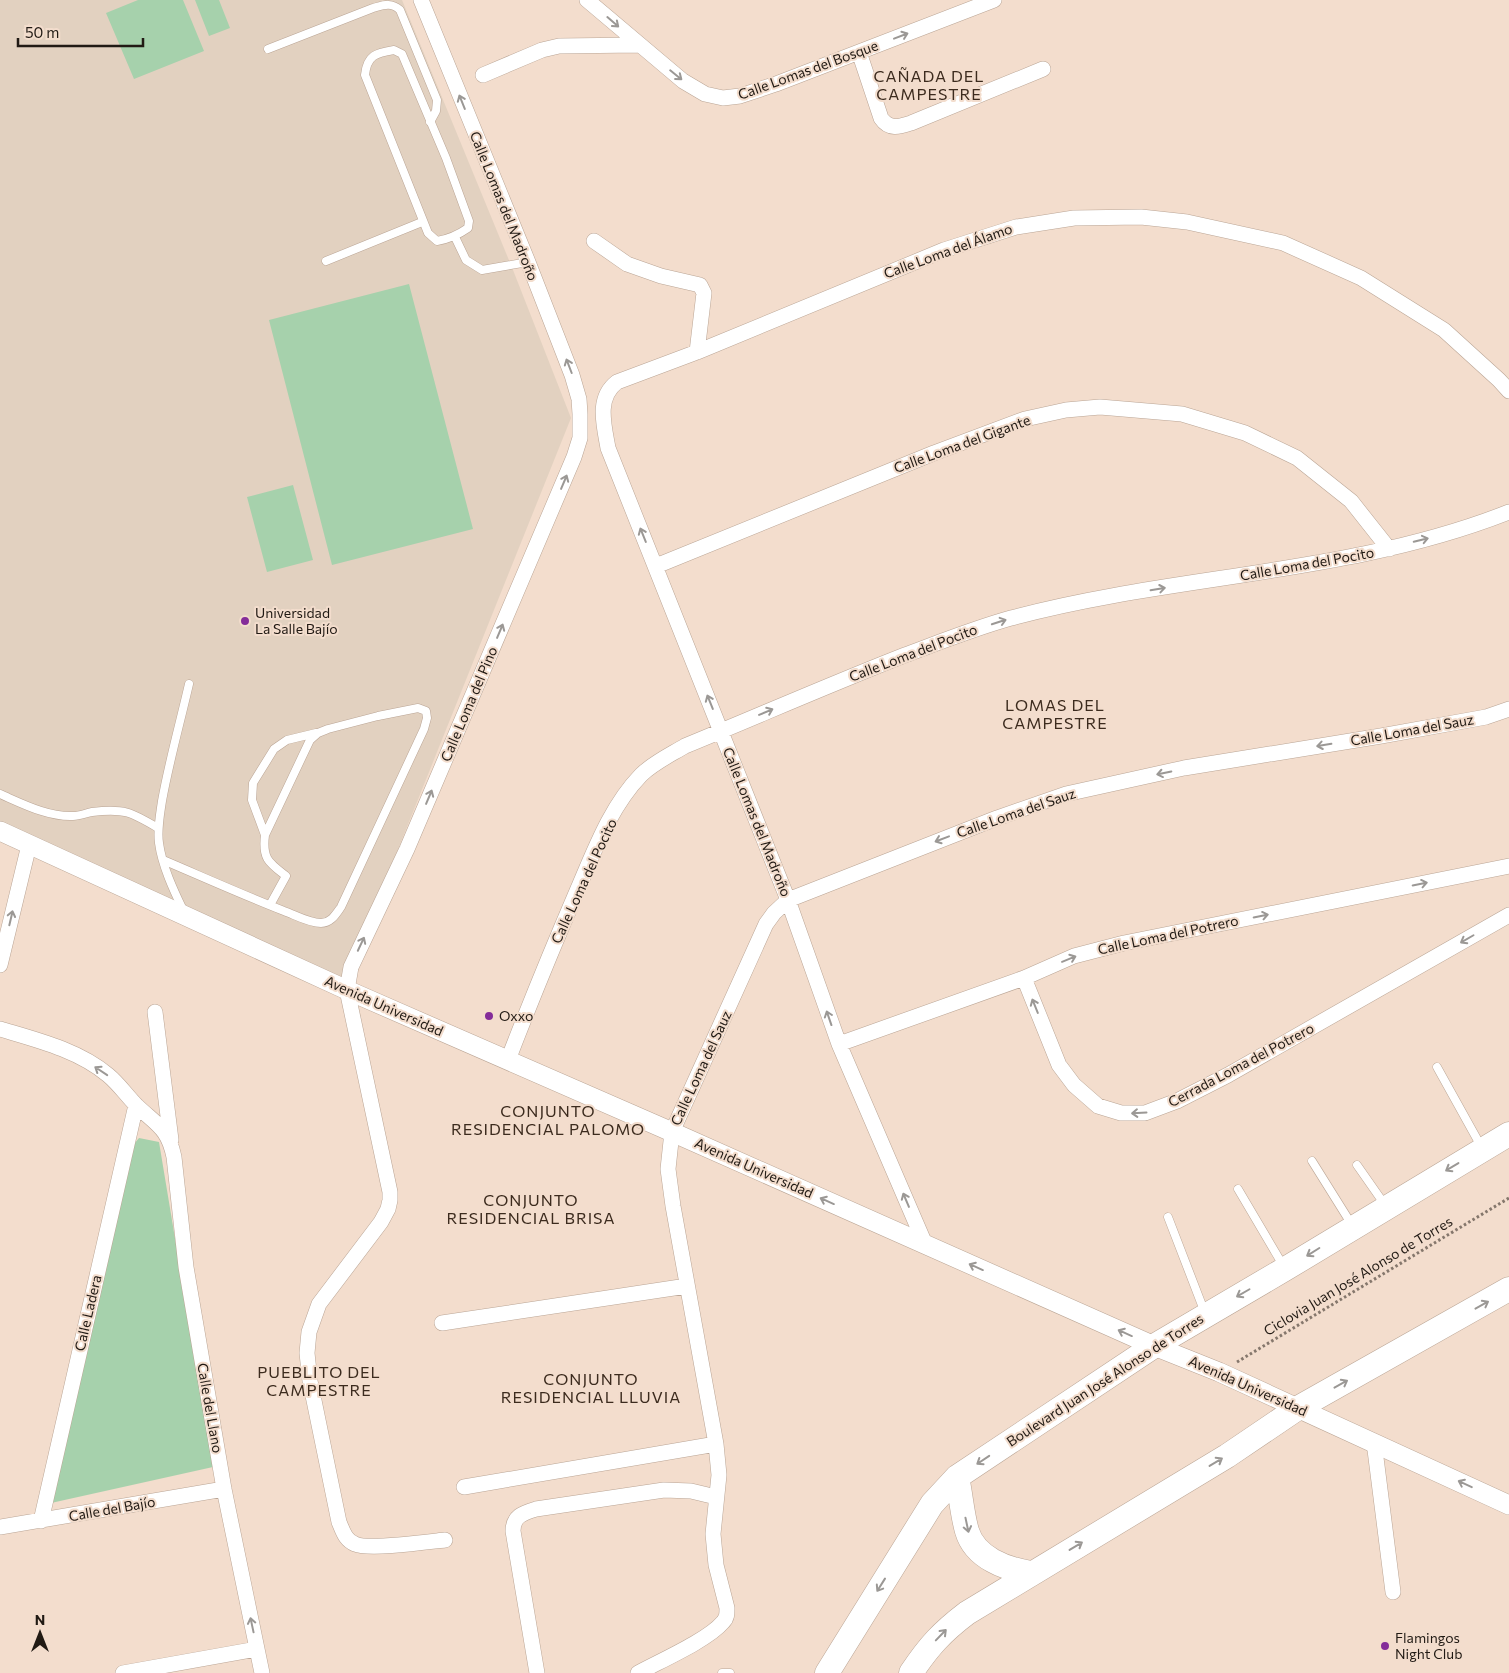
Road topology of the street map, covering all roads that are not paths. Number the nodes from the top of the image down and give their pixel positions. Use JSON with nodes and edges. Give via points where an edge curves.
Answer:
{"nodes":[{"id":1,"x":421,"y":0,"type":"edge"},
{"id":2,"x":588,"y":0,"type":"edge"},
{"id":3,"x":994,"y":0,"type":"edge"},
{"id":4,"x":638,"y":44,"type":"junction"},
{"id":5,"x":268,"y":49,"type":"dead end"},
{"id":6,"x":859,"y":52,"type":"junction"},
{"id":7,"x":1042,"y":69,"type":"dead end"},
{"id":8,"x":483,"y":75,"type":"dead end"},
{"id":9,"x":430,"y":122,"type":"junction"},
{"id":10,"x":422,"y":222,"type":"junction"},
{"id":11,"x":455,"y":236,"type":"junction"},
{"id":12,"x":594,"y":241,"type":"dead end"},
{"id":13,"x":326,"y":261,"type":"dead end"},
{"id":14,"x":528,"y":262,"type":"junction"},
{"id":15,"x":697,"y":352,"type":"junction"},
{"id":16,"x":1509,"y":391,"type":"edge"},
{"id":17,"x":605,"y":396,"type":"joint"},
{"id":18,"x":580,"y":414,"type":"joint"},
{"id":19,"x":1509,"y":512,"type":"edge"},
{"id":20,"x":1389,"y":549,"type":"junction"},
{"id":21,"x":656,"y":566,"type":"junction"},
{"id":22,"x":189,"y":684,"type":"dead end"},
{"id":23,"x":1509,"y":709,"type":"edge"},
{"id":24,"x":721,"y":731,"type":"junction"},
{"id":25,"x":318,"y":733,"type":"junction"},
{"id":26,"x":0,"y":794,"type":"edge"},
{"id":27,"x":158,"y":828,"type":"junction"},
{"id":28,"x":0,"y":831,"type":"edge"},
{"id":29,"x":266,"y":835,"type":"junction"},
{"id":30,"x":28,"y":845,"type":"junction"},
{"id":31,"x":163,"y":860,"type":"junction"},
{"id":32,"x":1509,"y":866,"type":"edge"},
{"id":33,"x":788,"y":900,"type":"junction"},
{"id":34,"x":270,"y":905,"type":"junction"},
{"id":35,"x":1509,"y":915,"type":"edge"},
{"id":36,"x":186,"y":916,"type":"junction"},
{"id":37,"x":0,"y":966,"type":"edge"},
{"id":38,"x":1024,"y":978,"type":"junction"},
{"id":39,"x":347,"y":990,"type":"junction"},
{"id":40,"x":155,"y":1012,"type":"dead end"},
{"id":41,"x":0,"y":1029,"type":"edge"},
{"id":42,"x":839,"y":1044,"type":"junction"},
{"id":43,"x":508,"y":1060,"type":"junction"},
{"id":44,"x":1437,"y":1067,"type":"dead end"},
{"id":45,"x":136,"y":1105,"type":"junction"},
{"id":46,"x":672,"y":1132,"type":"junction"},
{"id":47,"x":1509,"y":1134,"type":"edge"},
{"id":48,"x":171,"y":1141,"type":"junction"},
{"id":49,"x":1483,"y":1149,"type":"junction"},
{"id":50,"x":1312,"y":1161,"type":"dead end"},
{"id":51,"x":1357,"y":1165,"type":"dead end"},
{"id":52,"x":1238,"y":1189,"type":"dead end"},
{"id":53,"x":1386,"y":1207,"type":"junction"},
{"id":54,"x":1168,"y":1217,"type":"dead end"},
{"id":55,"x":1353,"y":1227,"type":"junction"},
{"id":56,"x":925,"y":1244,"type":"junction"},
{"id":57,"x":1286,"y":1269,"type":"junction"},
{"id":58,"x":688,"y":1286,"type":"junction"},
{"id":59,"x":1509,"y":1289,"type":"edge"},
{"id":60,"x":1206,"y":1315,"type":"junction"},
{"id":61,"x":442,"y":1323,"type":"dead end"},
{"id":62,"x":1154,"y":1346,"type":"junction"},
{"id":63,"x":1298,"y":1408,"type":"junction"},
{"id":64,"x":1374,"y":1442,"type":"junction"},
{"id":65,"x":716,"y":1444,"type":"junction"},
{"id":66,"x":957,"y":1478,"type":"junction"},
{"id":67,"x":464,"y":1487,"type":"dead end"},
{"id":68,"x":224,"y":1489,"type":"junction"},
{"id":69,"x":716,"y":1497,"type":"junction"},
{"id":70,"x":1509,"y":1505,"type":"edge"},
{"id":71,"x":41,"y":1521,"type":"junction"},
{"id":72,"x":0,"y":1527,"type":"edge"},
{"id":73,"x":445,"y":1540,"type":"dead end"},
{"id":74,"x":1031,"y":1573,"type":"junction"},
{"id":75,"x":1393,"y":1592,"type":"dead end"},
{"id":76,"x":257,"y":1649,"type":"junction"},
{"id":77,"x":123,"y":1673,"type":"edge"},
{"id":78,"x":262,"y":1673,"type":"edge"},
{"id":79,"x":537,"y":1673,"type":"edge"},
{"id":80,"x":638,"y":1673,"type":"edge"},
{"id":81,"x":722,"y":1673,"type":"edge"},
{"id":82,"x":730,"y":1673,"type":"edge"},
{"id":83,"x":827,"y":1673,"type":"edge"},
{"id":84,"x":911,"y":1673,"type":"edge"}],
"edges":[{"from":14,"to":1,"type":"street","name":"Calle Lomas del Madroño","one_way":true},
{"from":2,"to":4,"type":"street","name":"Calle Lomas del Bosque","one_way":true},
{"from":6,"to":3,"type":"street","name":"Calle Lomas del Bosque","one_way":true},
{"from":4,"to":6,"type":"street","name":"Calle Lomas del Bosque","one_way":true,"via":[[683,81],[706,94],[723,98],[740,96]]},
{"from":4,"to":8,"type":"street","via":[[559,46]]},
{"from":5,"to":9,"type":"lane","via":[[373,8],[394,5],[400,10],[437,100]]},
{"from":6,"to":7,"type":"street","via":[[881,118],[891,126],[911,123]]},
{"from":9,"to":10,"type":"lane","via":[[402,54],[394,50],[379,52],[369,59],[365,75]]},
{"from":9,"to":11,"type":"lane","via":[[469,221],[468,228]]},
{"from":10,"to":11,"type":"lane","via":[[434,239]]},
{"from":10,"to":13,"type":"lane"},
{"from":11,"to":14,"type":"lane","via":[[466,260],[482,270]]},
{"from":12,"to":15,"type":"street","via":[[627,264],[700,285],[704,293]]},
{"from":18,"to":14,"type":"street","name":"Calle Lomas del Madroño","one_way":true,"via":[[572,375]]},
{"from":15,"to":16,"type":"street","name":"Calle Loma del Álamo","via":[[935,254],[1016,226],[1074,218],[1141,217],[1187,222],[1283,243],[1360,278],[1444,330]]},
{"from":15,"to":17,"type":"street","name":"Calle Loma del Álamo","via":[[617,382]]},
{"from":21,"to":17,"type":"street","name":"Calle Lomas del Madroño","one_way":true,"via":[[608,448],[604,426]]},
{"from":39,"to":18,"type":"street","name":"Calle Loma del Pino","one_way":true,"via":[[351,967],[407,849],[574,457],[580,438]]},
{"from":20,"to":19,"type":"street","name":"Calle Loma del Pocito","one_way":true,"via":[[1472,527]]},
{"from":20,"to":21,"type":"street","name":"Calle Loma del Gigante","via":[[1351,501],[1298,458],[1245,433],[1182,414],[1100,407],[1025,418]]},
{"from":24,"to":20,"type":"street","name":"Calle Loma del Pocito","one_way":true,"via":[[863,671],[1010,618],[1091,600]]},
{"from":24,"to":21,"type":"street","name":"Calle Lomas del Madroño","one_way":true},
{"from":22,"to":27,"type":"lane","via":[[165,781]]},
{"from":23,"to":33,"type":"street","name":"Calle Loma del Sauz","one_way":true,"via":[[1486,717],[1184,768],[1066,794]]},
{"from":24,"to":33,"type":"street","name":"Calle Lomas del Madroño"},
{"from":24,"to":43,"type":"street","name":"Calle Loma del Pocito","via":[[659,761],[641,775],[624,795],[601,837]]},
{"from":25,"to":29,"type":"lane","via":[[310,740]]},
{"from":25,"to":29,"type":"lane","via":[[287,740],[274,750],[253,783],[252,800]]},
{"from":25,"to":34,"type":"lane","via":[[378,716],[418,708],[426,711],[424,730],[334,917],[321,923]]},
{"from":26,"to":27,"type":"lane","via":[[29,807],[61,815],[117,810],[134,813]]},
{"from":27,"to":31,"type":"lane"},
{"from":28,"to":30,"type":"street","name":"Avenida Universidad"},
{"from":29,"to":34,"type":"lane","via":[[268,862],[286,876]]},
{"from":30,"to":36,"type":"street","name":"Avenida Universidad"},
{"from":37,"to":30,"type":"street","one_way":true},
{"from":31,"to":34,"type":"lane"},
{"from":31,"to":36,"type":"lane"},
{"from":38,"to":32,"type":"street","name":"Calle Loma del Potrero","one_way":true,"via":[[1074,956],[1124,943]]},
{"from":42,"to":33,"type":"street","name":"Calle Lomas del Madroño","one_way":true},
{"from":33,"to":46,"type":"street","name":"Calle Loma del Sauz","via":[[766,924]]},
{"from":35,"to":38,"type":"street","name":"Cerrada Loma del Potrero","one_way":true,"via":[[1228,1075],[1145,1113],[1122,1114],[1098,1106],[1074,1085],[1059,1065]]},
{"from":36,"to":39,"type":"street","name":"Avenida Universidad"},
{"from":38,"to":42,"type":"street","name":"Calle Loma del Potrero"},
{"from":39,"to":43,"type":"street","name":"Avenida Universidad"},
{"from":39,"to":73,"type":"street","via":[[390,1200],[381,1222],[319,1304],[309,1332],[310,1381],[339,1522],[346,1538],[355,1544],[374,1546]]},
{"from":40,"to":48,"type":"street","name":"Calle del Llano"},
{"from":45,"to":41,"type":"street","one_way":true,"via":[[108,1075],[87,1061],[57,1046]]},
{"from":56,"to":42,"type":"street","name":"Calle Lomas del Madroño","one_way":true},
{"from":43,"to":46,"type":"street","name":"Avenida Universidad"},
{"from":44,"to":49,"type":"lane"},
{"from":45,"to":48,"type":"street","via":[[166,1132]]},
{"from":45,"to":71,"type":"street","name":"Calle Ladera"},
{"from":56,"to":46,"type":"street","name":"Avenida Universidad","one_way":true},
{"from":46,"to":58,"type":"street","name":"Calle Loma del Sauz","via":[[668,1169]]},
{"from":47,"to":49,"type":"main road","name":"Boulevard Juan José Alonso de Torres"},
{"from":48,"to":68,"type":"street","name":"Calle del Llano","via":[[186,1267]]},
{"from":49,"to":53,"type":"main road","name":"Boulevard Juan José Alonso de Torres","one_way":true},
{"from":50,"to":55,"type":"lane"},
{"from":51,"to":53,"type":"lane"},
{"from":52,"to":57,"type":"lane"},
{"from":53,"to":55,"type":"main road","name":"Boulevard Juan José Alonso de Torres"},
{"from":54,"to":60,"type":"lane"},
{"from":55,"to":57,"type":"main road","name":"Boulevard Juan José Alonso de Torres","one_way":true},
{"from":62,"to":56,"type":"street","name":"Avenida Universidad","one_way":true},
{"from":57,"to":60,"type":"main road","name":"Boulevard Juan José Alonso de Torres","one_way":true},
{"from":58,"to":61,"type":"street"},
{"from":58,"to":65,"type":"street","name":"Calle Loma del Sauz"},
{"from":63,"to":59,"type":"main road","one_way":true},
{"from":60,"to":62,"type":"main road","name":"Boulevard Juan José Alonso de Torres"},
{"from":62,"to":63,"type":"street","name":"Avenida Universidad"},
{"from":62,"to":66,"type":"main road","name":"Boulevard Juan José Alonso de Torres","one_way":true},
{"from":63,"to":64,"type":"street","name":"Avenida Universidad"},
{"from":74,"to":63,"type":"main road","one_way":true,"via":[[1227,1456]]},
{"from":70,"to":64,"type":"street","name":"Avenida Universidad","one_way":true},
{"from":64,"to":75,"type":"street"},
{"from":65,"to":67,"type":"street"},
{"from":65,"to":69,"type":"street","name":"Calle Loma del Sauz","via":[[719,1475]]},
{"from":66,"to":74,"type":"main road","one_way":true,"via":[[967,1531],[974,1544],[996,1562],[1013,1570]]},
{"from":66,"to":83,"type":"main road","name":"Boulevard Juan José Alonso de Torres","one_way":true,"via":[[932,1504]]},
{"from":68,"to":71,"type":"street","name":"Calle del Bajío"},
{"from":76,"to":68,"type":"street","name":"Calle del Llano","one_way":true},
{"from":69,"to":79,"type":"street","via":[[691,1491],[664,1490],[536,1509],[520,1515],[513,1531]]},
{"from":69,"to":80,"type":"street","name":"Calle Loma del Sauz","via":[[713,1534],[727,1615],[706,1636]]},
{"from":71,"to":72,"type":"street","name":"Calle del Bajío"},
{"from":84,"to":74,"type":"main road","one_way":true,"via":[[944,1630]]},
{"from":76,"to":77,"type":"street"},
{"from":76,"to":78,"type":"street","name":"Calle del Llano"},
{"from":81,"to":82,"type":"lane"}]}
